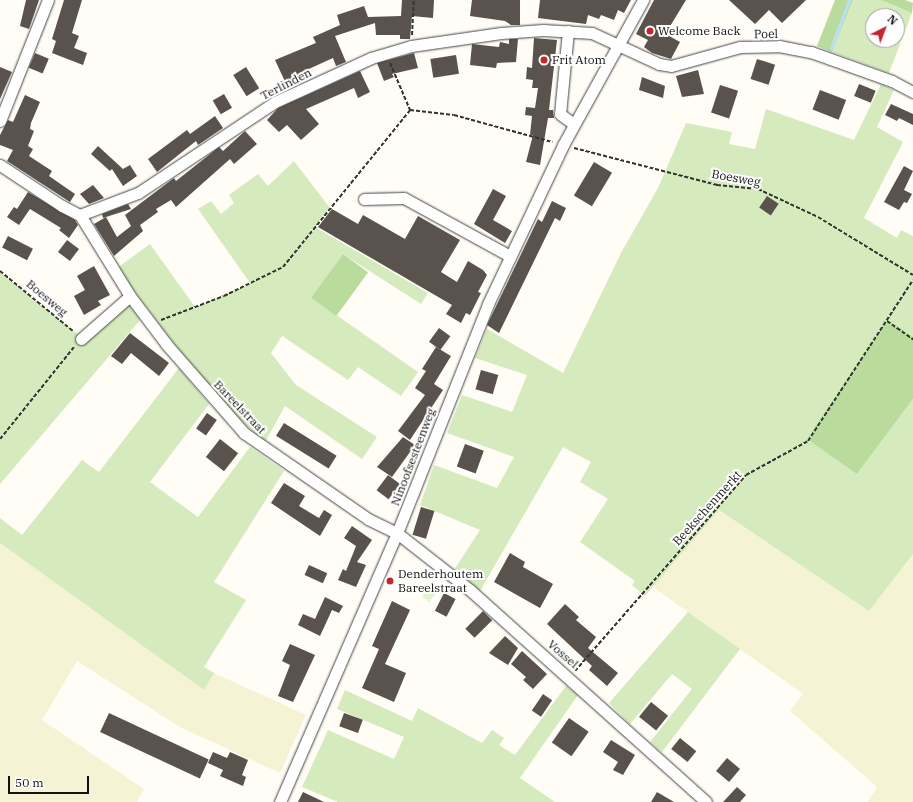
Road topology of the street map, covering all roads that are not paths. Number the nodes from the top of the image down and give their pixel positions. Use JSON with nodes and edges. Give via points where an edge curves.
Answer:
{"nodes":[{"id":1,"x":48,"y":0,"type":"edge"},
{"id":2,"x":643,"y":0,"type":"edge"},
{"id":3,"x":568,"y":31,"type":"junction"},
{"id":4,"x":617,"y":45,"type":"junction"},
{"id":5,"x":913,"y":92,"type":"edge"},
{"id":6,"x":0,"y":121,"type":"edge"},
{"id":7,"x":574,"y":124,"type":"junction"},
{"id":8,"x":0,"y":165,"type":"edge"},
{"id":9,"x":364,"y":199,"type":"dead end"},
{"id":10,"x":80,"y":214,"type":"junction"},
{"id":11,"x":510,"y":256,"type":"junction"},
{"id":12,"x":130,"y":296,"type":"junction"},
{"id":13,"x":82,"y":339,"type":"road end"},
{"id":14,"x":397,"y":533,"type":"junction"},
{"id":15,"x":280,"y":802,"type":"edge"},
{"id":16,"x":706,"y":802,"type":"edge"}],
"edges":[{"from":1,"to":6,"type":"street"},
{"from":2,"to":4,"type":"street","name":"Ninoofsesteenweg"},
{"from":3,"to":4,"type":"street","name":"Terlinden","via":[[592,33]]},
{"from":3,"to":7,"type":"street","via":[[560,114]]},
{"from":3,"to":10,"type":"street","name":"Terlinden","via":[[501,33],[411,46],[386,53],[275,102],[138,193]]},
{"from":4,"to":5,"type":"street","name":"Poel","via":[[659,64],[671,66],[740,47],[779,46],[811,52],[892,81]]},
{"from":4,"to":7,"type":"street","name":"Ninoofsesteenweg"},
{"from":7,"to":11,"type":"street","name":"Ninoofsesteenweg"},
{"from":8,"to":10,"type":"street","via":[[62,206]]},
{"from":9,"to":11,"type":"street","via":[[404,198]]},
{"from":10,"to":12,"type":"street","name":"Bareelstraat"},
{"from":11,"to":14,"type":"street","name":"Ninoofsesteenweg","via":[[488,304]]},
{"from":12,"to":13,"type":"street"},
{"from":12,"to":14,"type":"street","name":"Bareelstraat","via":[[167,345],[244,433],[368,519]]},
{"from":14,"to":15,"type":"street","name":"Ninoofsesteenweg"},
{"from":14,"to":16,"type":"street","name":"Vossel","via":[[470,590],[570,677]]}]}
